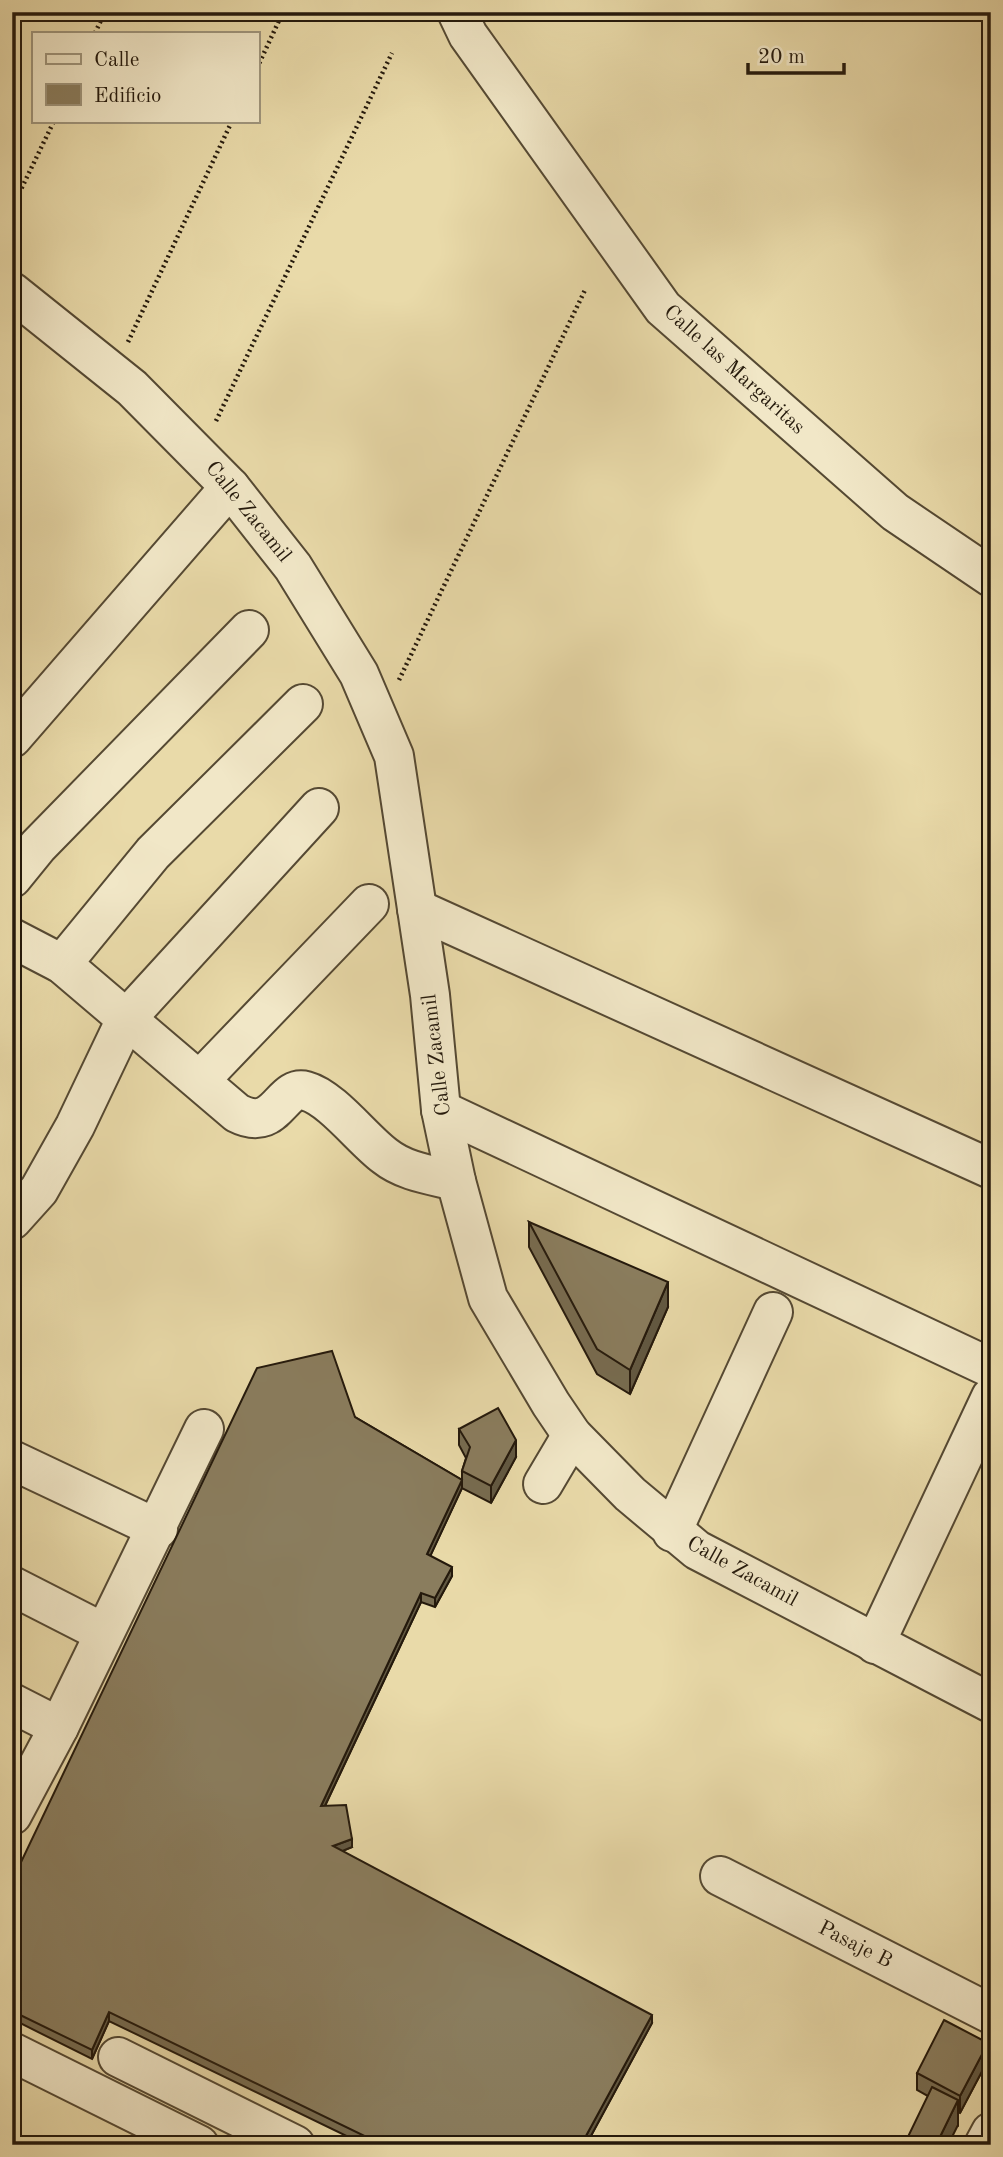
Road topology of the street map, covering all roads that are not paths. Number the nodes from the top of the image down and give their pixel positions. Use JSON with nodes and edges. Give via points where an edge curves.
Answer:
{"nodes":[{"id":1,"x":457,"y":12,"type":"edge"},
{"id":2,"x":12,"y":292,"type":"edge"},
{"id":3,"x":230,"y":487,"type":"junction"},
{"id":4,"x":991,"y":577,"type":"edge"},
{"id":5,"x":249,"y":630,"type":"dead end"},
{"id":6,"x":303,"y":704,"type":"dead end"},
{"id":7,"x":12,"y":738,"type":"edge"},
{"id":8,"x":320,"y":808,"type":"dead end"},
{"id":9,"x":12,"y":878,"type":"edge"},
{"id":10,"x":369,"y":905,"type":"dead end"},
{"id":11,"x":417,"y":909,"type":"junction"},
{"id":12,"x":12,"y":938,"type":"edge"},
{"id":13,"x":62,"y":964,"type":"junction"},
{"id":14,"x":126,"y":1019,"type":"junction"},
{"id":15,"x":200,"y":1080,"type":"junction"},
{"id":16,"x":441,"y":1110,"type":"junction"},
{"id":17,"x":991,"y":1169,"type":"edge"},
{"id":18,"x":456,"y":1181,"type":"junction"},
{"id":19,"x":12,"y":1220,"type":"edge"},
{"id":20,"x":773,"y":1312,"type":"dead end"},
{"id":21,"x":991,"y":1368,"type":"edge"},
{"id":22,"x":991,"y":1396,"type":"edge"},
{"id":23,"x":204,"y":1429,"type":"dead end"},
{"id":24,"x":572,"y":1435,"type":"junction"},
{"id":25,"x":12,"y":1460,"type":"edge"},
{"id":26,"x":544,"y":1483,"type":"dead end"},
{"id":27,"x":158,"y":1529,"type":"junction"},
{"id":28,"x":672,"y":1532,"type":"junction"},
{"id":29,"x":12,"y":1586,"type":"edge"},
{"id":30,"x":104,"y":1633,"type":"junction"},
{"id":31,"x":875,"y":1644,"type":"junction"},
{"id":32,"x":12,"y":1703,"type":"edge"},
{"id":33,"x":991,"y":1703,"type":"edge"},
{"id":34,"x":59,"y":1727,"type":"junction"},
{"id":35,"x":12,"y":1815,"type":"edge"},
{"id":36,"x":720,"y":1876,"type":"dead end"},
{"id":37,"x":991,"y":2014,"type":"edge"},
{"id":38,"x":12,"y":2052,"type":"edge"},
{"id":39,"x":118,"y":2057,"type":"dead end"},
{"id":40,"x":991,"y":2132,"type":"edge"},
{"id":41,"x":276,"y":2141,"type":"edge"},
{"id":42,"x":199,"y":2145,"type":"edge"},
{"id":43,"x":984,"y":2145,"type":"edge"}],
"edges":[{"from":1,"to":4,"type":"street","name":"Calle las Margaritas","via":[[468,35],[663,309],[895,512]]},
{"from":2,"to":3,"type":"street","name":"Calle Zacamil","via":[[132,388]]},
{"from":3,"to":7,"type":"street"},
{"from":3,"to":11,"type":"street","name":"Calle Zacamil","via":[[293,568],[359,674],[394,756]]},
{"from":5,"to":9,"type":"street"},
{"from":6,"to":13,"type":"street","via":[[153,853]]},
{"from":8,"to":14,"type":"street"},
{"from":10,"to":15,"type":"street"},
{"from":11,"to":16,"type":"street","name":"Calle Zacamil"},
{"from":11,"to":17,"type":"street"},
{"from":12,"to":13,"type":"street"},
{"from":13,"to":14,"type":"street"},
{"from":14,"to":15,"type":"street"},
{"from":14,"to":19,"type":"street","via":[[39,1191]]},
{"from":15,"to":18,"type":"street","via":[[251,1120],[264,1119],[296,1091],[305,1090],[387,1158],[408,1169]]},
{"from":16,"to":18,"type":"street","name":"Calle Zacamil"},
{"from":16,"to":21,"type":"street"},
{"from":18,"to":24,"type":"street","name":"Calle Zacamil","via":[[488,1298]]},
{"from":20,"to":28,"type":"street"},
{"from":22,"to":31,"type":"street"},
{"from":23,"to":27,"type":"street"},
{"from":24,"to":26,"type":"street"},
{"from":24,"to":28,"type":"street","name":"Calle Zacamil"},
{"from":25,"to":27,"type":"street"},
{"from":27,"to":30,"type":"street"},
{"from":28,"to":31,"type":"street","name":"Calle Zacamil","via":[[697,1550]]},
{"from":29,"to":30,"type":"street"},
{"from":30,"to":34,"type":"street"},
{"from":31,"to":33,"type":"street","name":"Calle Zacamil"},
{"from":32,"to":34,"type":"street"},
{"from":34,"to":35,"type":"street"},
{"from":36,"to":37,"type":"street","name":"Pasaje B"},
{"from":38,"to":42,"type":"street"},
{"from":39,"to":41,"type":"street"},
{"from":40,"to":43,"type":"street"}]}
